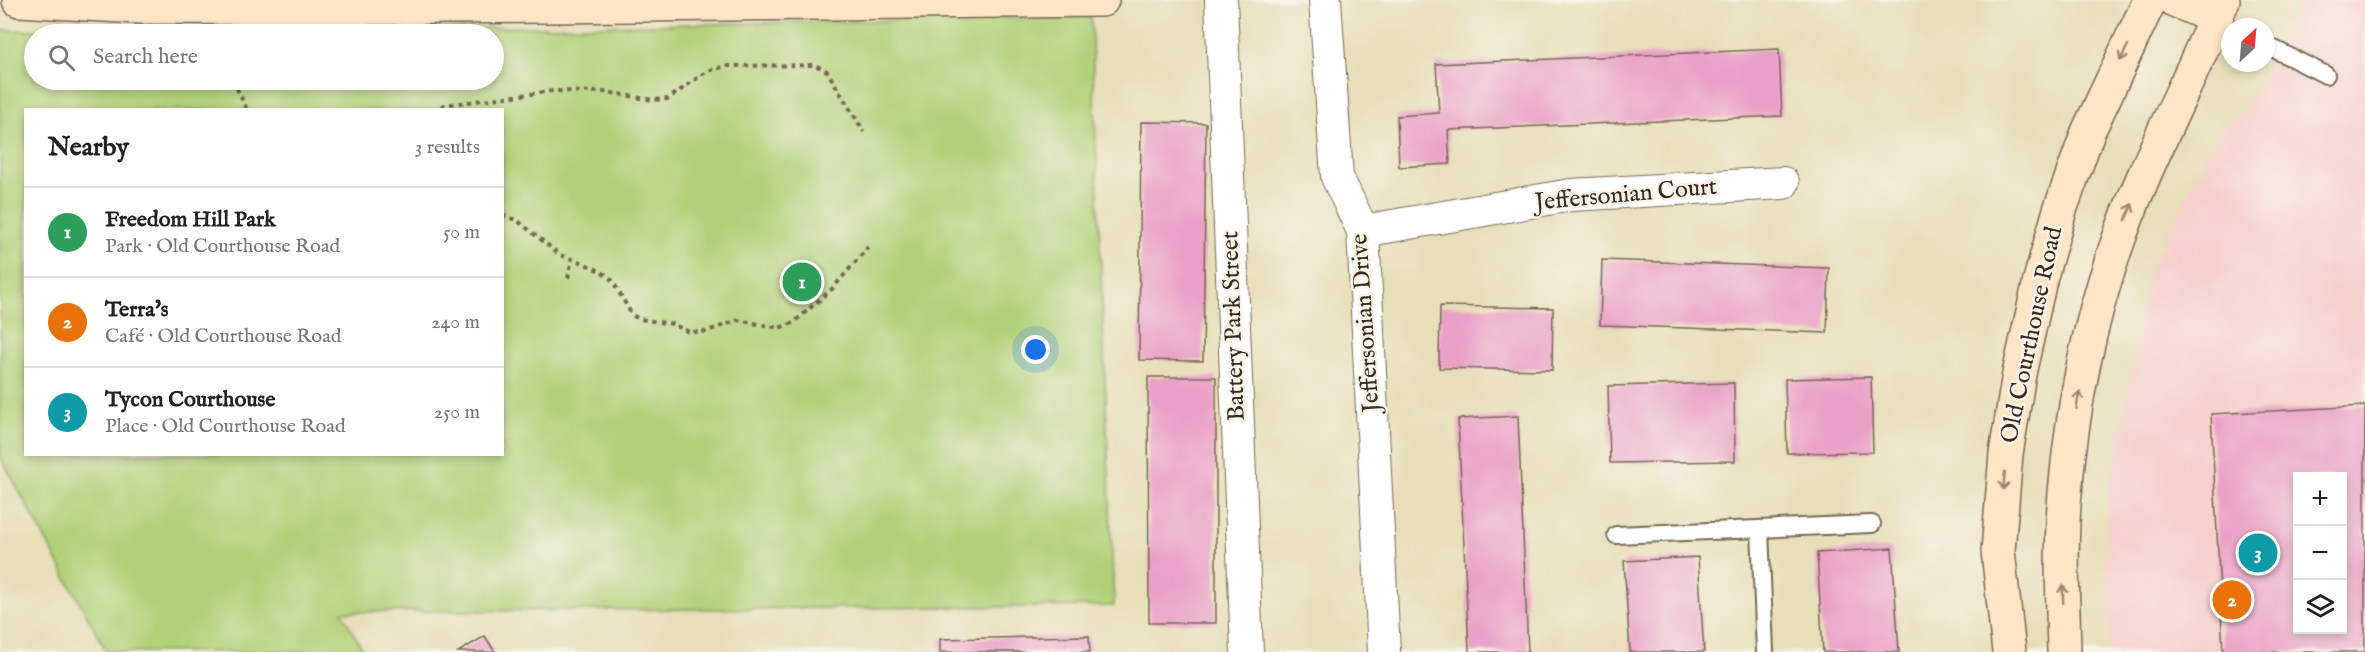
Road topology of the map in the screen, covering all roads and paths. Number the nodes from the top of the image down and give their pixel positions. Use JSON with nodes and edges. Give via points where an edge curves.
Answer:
{"nodes":[{"id":1,"x":19,"y":0,"type":"edge"},
{"id":2,"x":1102,"y":0,"type":"edge"},
{"id":3,"x":1221,"y":0,"type":"edge"},
{"id":4,"x":1326,"y":0,"type":"edge"},
{"id":5,"x":2150,"y":0,"type":"edge"},
{"id":6,"x":2174,"y":0,"type":"edge"},
{"id":7,"x":2224,"y":15,"type":"edge"},
{"id":8,"x":2275,"y":50,"type":"edge"},
{"id":9,"x":2326,"y":75,"type":"dead end"},
{"id":10,"x":238,"y":90,"type":"edge"},
{"id":11,"x":246,"y":108,"type":"edge"},
{"id":12,"x":438,"y":108,"type":"edge"},
{"id":13,"x":864,"y":132,"type":"dead end"},
{"id":14,"x":1783,"y":183,"type":"dead end"},
{"id":15,"x":504,"y":216,"type":"edge"},
{"id":16,"x":1363,"y":231,"type":"junction"},
{"id":17,"x":868,"y":247,"type":"dead end"},
{"id":18,"x":572,"y":259,"type":"junction"},
{"id":19,"x":568,"y":278,"type":"dead end"},
{"id":20,"x":1872,"y":524,"type":"dead end"},
{"id":21,"x":1760,"y":529,"type":"junction"},
{"id":22,"x":1616,"y":535,"type":"dead end"},
{"id":23,"x":1247,"y":652,"type":"edge"},
{"id":24,"x":1384,"y":652,"type":"edge"},
{"id":25,"x":1764,"y":652,"type":"edge"},
{"id":26,"x":2008,"y":652,"type":"edge"},
{"id":27,"x":2064,"y":652,"type":"edge"}],
"edges":[{"from":1,"to":2,"type":"main road","via":[[138,7],[365,8]]},
{"from":3,"to":23,"type":"street","name":"Battery Park Street"},
{"from":4,"to":16,"type":"street","name":"Jeffersonian Drive","via":[[1337,177]]},
{"from":5,"to":26,"type":"main road","name":"Old Courthouse Road","one_way":true,"via":[[2088,132],[2060,210],[2019,374],[2006,454],[1998,550]]},
{"from":6,"to":7,"type":"main road"},
{"from":27,"to":7,"type":"main road","one_way":true,"via":[[2065,493],[2097,309],[2141,182]]},
{"from":8,"to":9,"type":"lane"},
{"from":10,"to":11,"type":"path"},
{"from":12,"to":13,"type":"path","via":[[553,91],[668,99],[707,71],[728,66],[815,65],[827,71]]},
{"from":14,"to":16,"type":"street","name":"Jeffersonian Court","via":[[1571,195]]},
{"from":15,"to":18,"type":"path","via":[[518,221],[560,255]]},
{"from":16,"to":24,"type":"street","name":"Jeffersonian Drive"},
{"from":17,"to":18,"type":"path","via":[[833,288],[793,323],[779,328],[738,320],[705,332],[639,320],[632,315],[612,280]]},
{"from":18,"to":19,"type":"path"},
{"from":20,"to":21,"type":"lane"},
{"from":21,"to":22,"type":"lane"},
{"from":21,"to":25,"type":"lane"}]}
